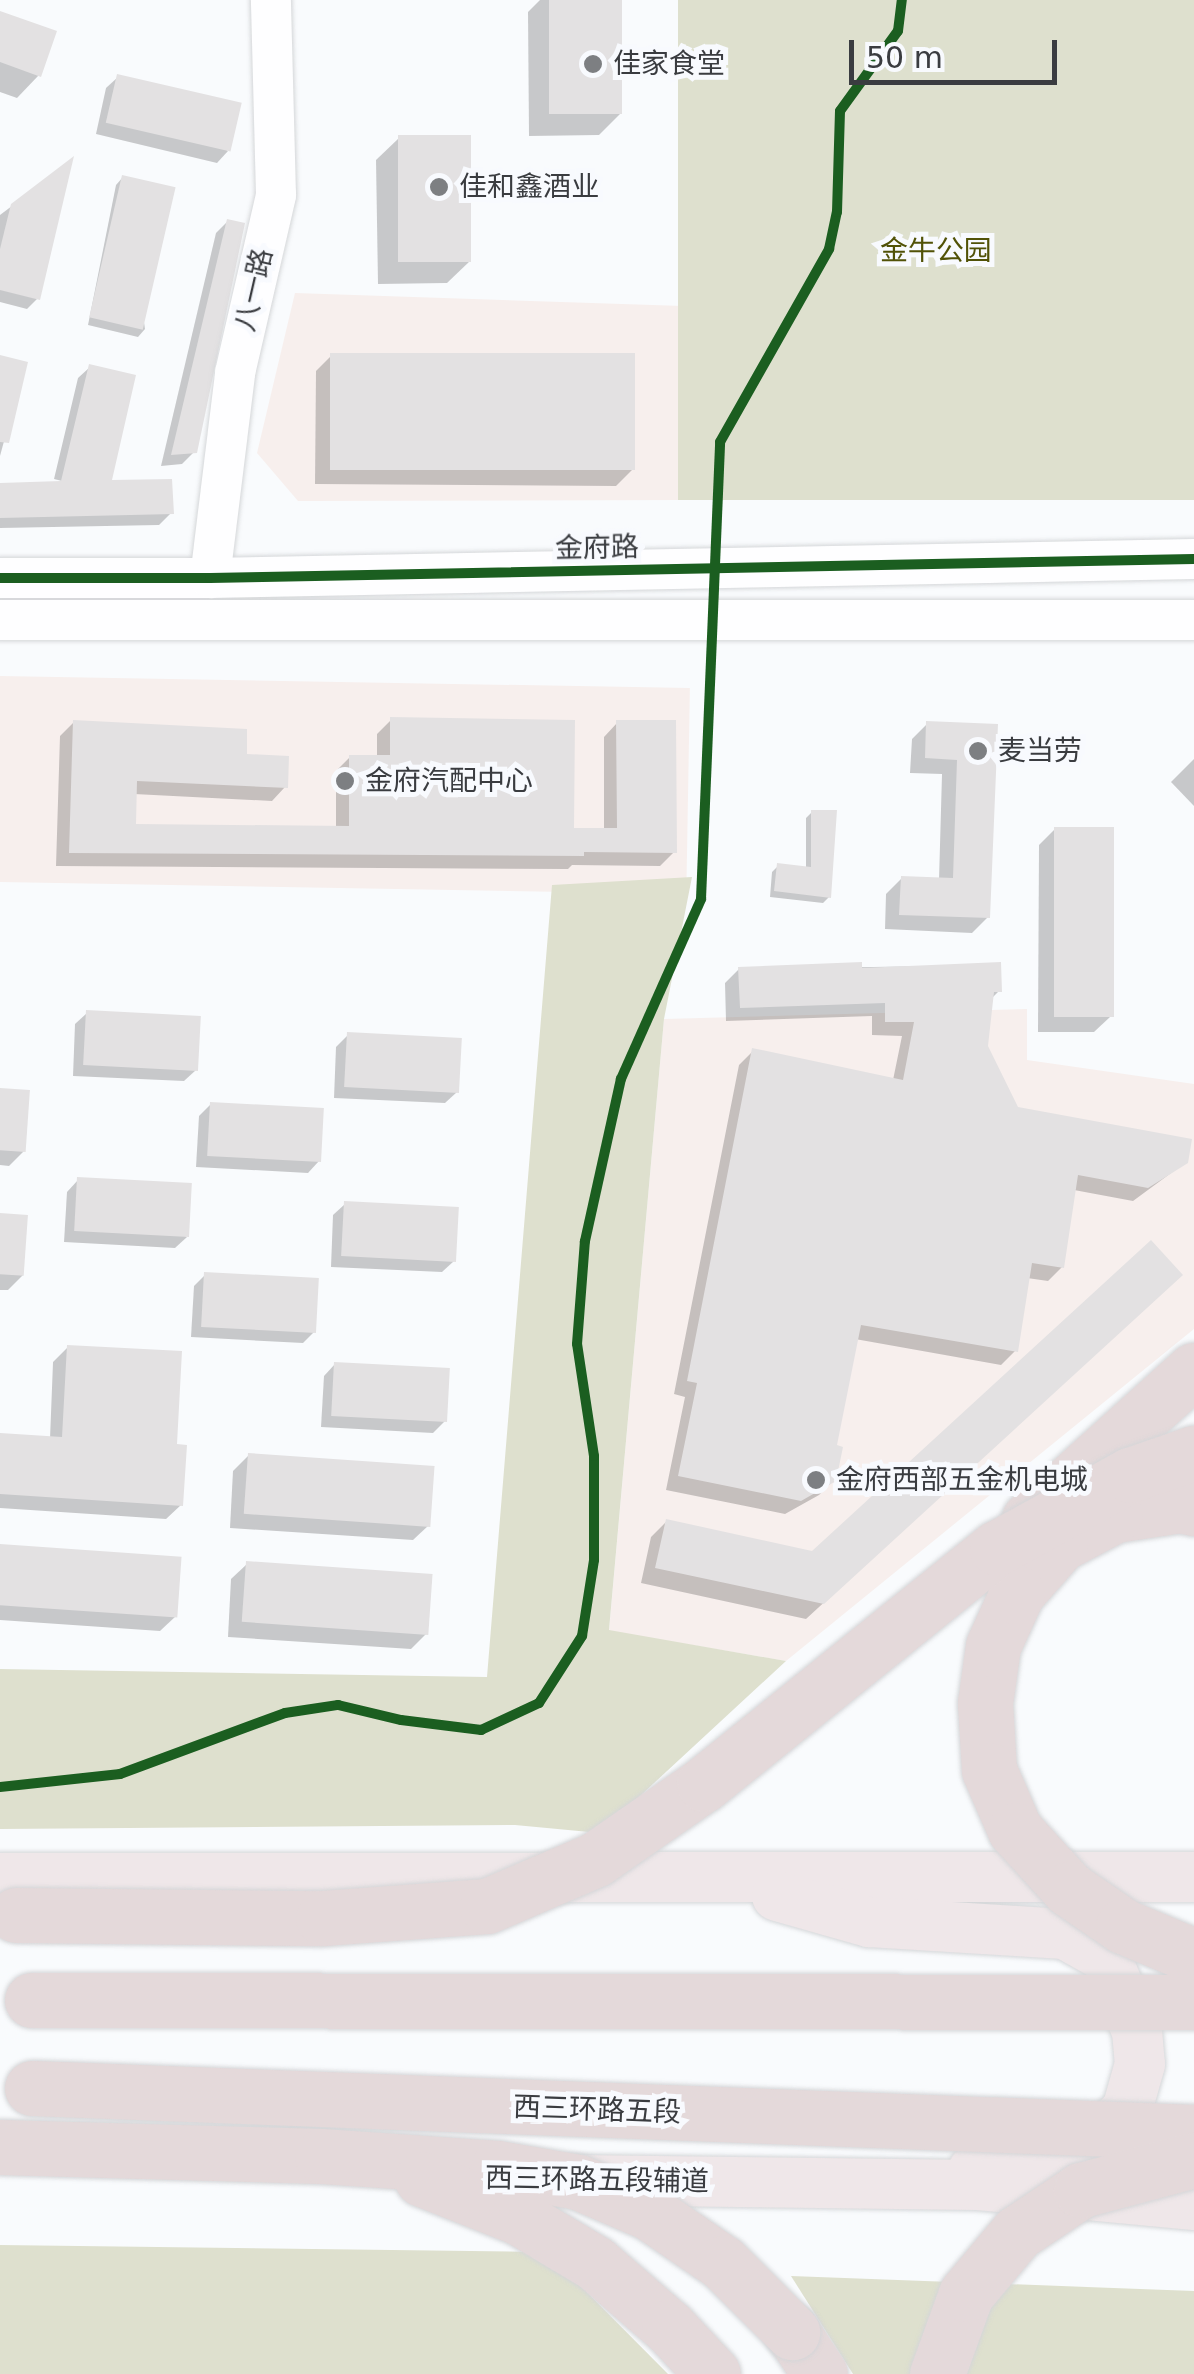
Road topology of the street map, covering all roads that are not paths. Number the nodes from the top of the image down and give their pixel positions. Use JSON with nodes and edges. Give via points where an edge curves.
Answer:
{"nodes":[{"id":1,"x":271,"y":0,"type":"edge"},
{"id":2,"x":1194,"y":559,"type":"edge"},
{"id":3,"x":0,"y":578,"type":"edge"},
{"id":4,"x":210,"y":578,"type":"junction"},
{"id":5,"x":0,"y":620,"type":"edge"},
{"id":6,"x":1194,"y":620,"type":"edge"},
{"id":7,"x":1194,"y":1370,"type":"edge"},
{"id":8,"x":1194,"y":1454,"type":"edge"},
{"id":9,"x":1194,"y":1508,"type":"edge"},
{"id":10,"x":997,"y":1548,"type":"junction"},
{"id":11,"x":1194,"y":1877,"type":"edge"},
{"id":12,"x":723,"y":1880,"type":"junction"},
{"id":13,"x":5,"y":1902,"type":"edge"},
{"id":14,"x":1194,"y":1956,"type":"edge"},
{"id":15,"x":16,"y":2000,"type":"edge"},
{"id":16,"x":1194,"y":2002,"type":"edge"},
{"id":17,"x":16,"y":2088,"type":"edge"},
{"id":18,"x":1194,"y":2132,"type":"edge"},
{"id":19,"x":0,"y":2147,"type":"edge"},
{"id":20,"x":322,"y":2156,"type":"junction"},
{"id":21,"x":1194,"y":2160,"type":"edge"},
{"id":22,"x":0,"y":2172,"type":"edge"},
{"id":23,"x":910,"y":2184,"type":"junction"},
{"id":24,"x":1194,"y":2205,"type":"edge"},
{"id":25,"x":713,"y":2374,"type":"edge"},
{"id":26,"x":820,"y":2374,"type":"edge"},
{"id":27,"x":937,"y":2374,"type":"edge"}],
"edges":[{"from":1,"to":4,"type":"street","name":"八一路","via":[[276,195],[236,373]]},
{"from":2,"to":4,"type":"street","name":"金府路"},
{"from":3,"to":4,"type":"street","name":"金府路"},
{"from":5,"to":6,"type":"street"},
{"from":7,"to":10,"type":"highway","bridge":true},
{"from":8,"to":10,"type":"highway","bridge":true,"via":[[1130,1475]]},
{"from":9,"to":14,"type":"highway","bridge":true,"via":[[1114,1515],[1060,1544],[1016,1592],[993,1646],[985,1703],[989,1770],[1014,1830],[1068,1889],[1123,1926]]},
{"from":10,"to":13,"type":"highway","bridge":true,"via":[[704,1784],[596,1860],[487,1906],[323,1918]]},
{"from":11,"to":12,"type":"main road"},
{"from":12,"to":13,"type":"main road"},
{"from":12,"to":23,"type":"main road","via":[[869,1922],[1066,1934],[1106,1957],[1137,2031],[1140,2064],[1127,2110],[1099,2138]]},
{"from":15,"to":16,"type":"highway","bridge":true},
{"from":17,"to":18,"type":"highway","name":"西三环路五段","bridge":true},
{"from":19,"to":20,"type":"highway","bridge":true},
{"from":20,"to":25,"type":"highway","bridge":true,"via":[[427,2180],[518,2217],[595,2263]]},
{"from":20,"to":26,"type":"highway","bridge":true,"via":[[498,2168],[578,2182],[650,2214],[723,2263],[792,2332]]},
{"from":21,"to":27,"type":"highway","bridge":true,"via":[[1081,2190],[1018,2233],[966,2294]]},
{"from":22,"to":23,"type":"main road","name":"西三环路五段辅道"},
{"from":23,"to":24,"type":"main road","name":"西三环路五段辅道"}]}
